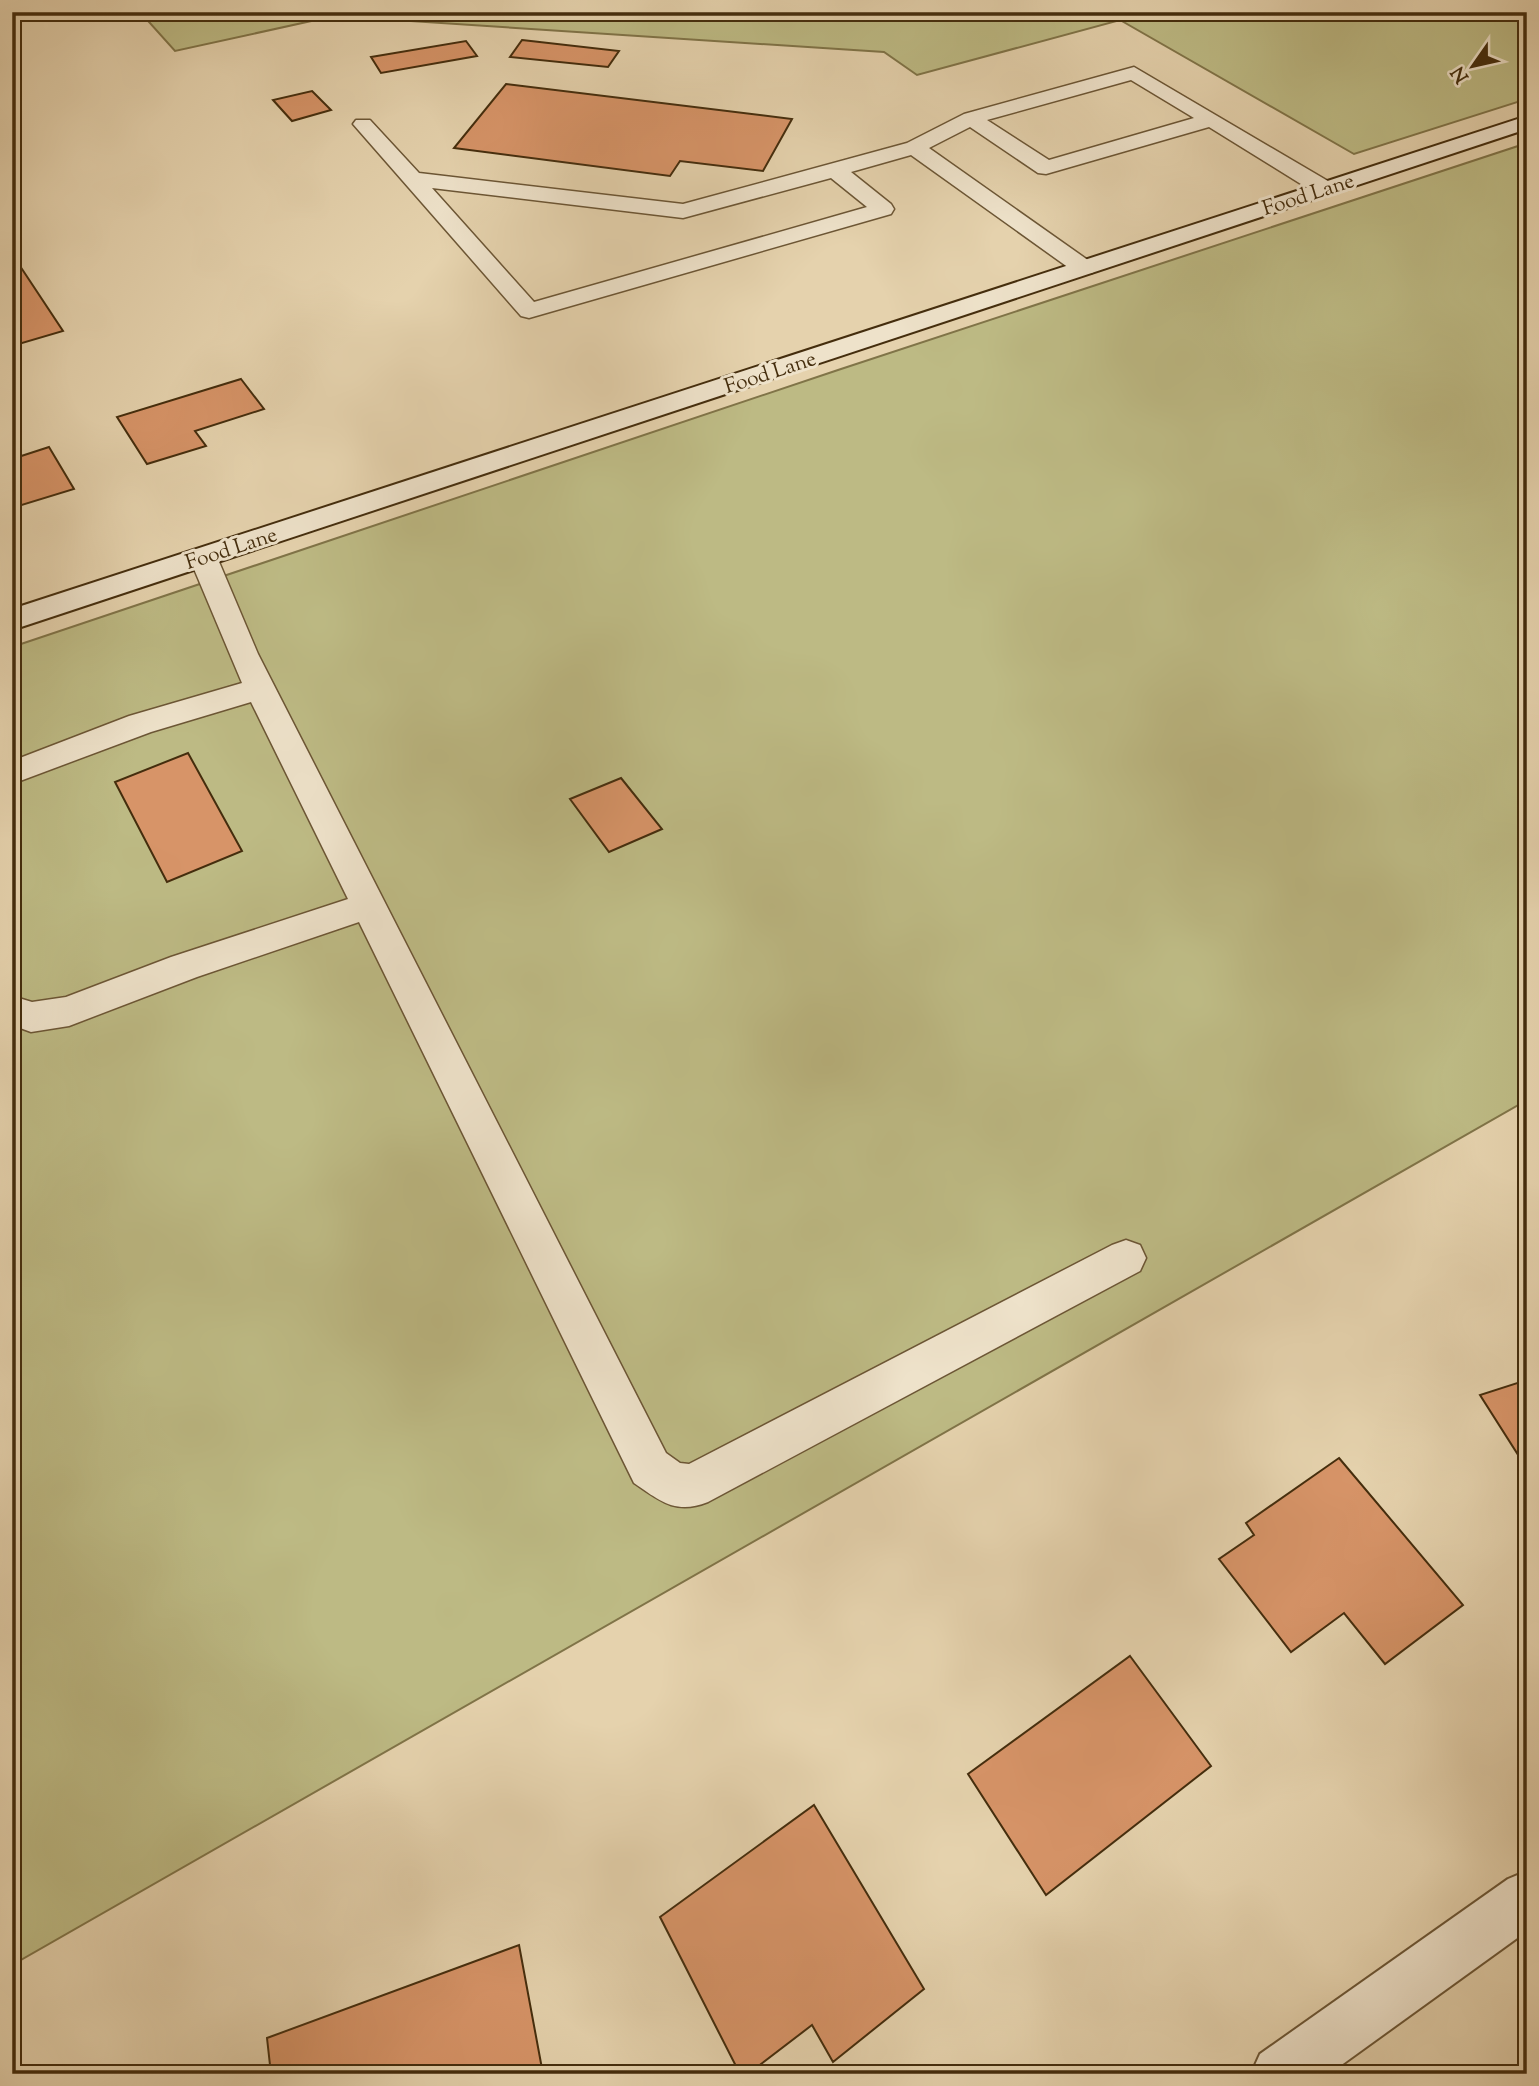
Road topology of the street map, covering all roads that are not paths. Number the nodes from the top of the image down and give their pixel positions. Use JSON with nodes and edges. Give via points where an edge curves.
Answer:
{"nodes":[{"id":1,"x":971,"y":118,"type":"junction"},
{"id":2,"x":1211,"y":120,"type":"junction"},
{"id":3,"x":1527,"y":122,"type":"edge"},
{"id":4,"x":362,"y":124,"type":"dead end"},
{"id":5,"x":914,"y":147,"type":"junction"},
{"id":6,"x":835,"y":170,"type":"junction"},
{"id":7,"x":411,"y":179,"type":"junction"},
{"id":8,"x":1325,"y":189,"type":"junction"},
{"id":9,"x":1084,"y":268,"type":"junction"},
{"id":10,"x":202,"y":557,"type":"junction"},
{"id":11,"x":12,"y":620,"type":"edge"},
{"id":12,"x":262,"y":688,"type":"junction"},
{"id":13,"x":12,"y":773,"type":"edge"},
{"id":14,"x":370,"y":905,"type":"junction"},
{"id":15,"x":12,"y":1010,"type":"edge"},
{"id":16,"x":1126,"y":1258,"type":"dead end"},
{"id":17,"x":1527,"y":1898,"type":"edge"},
{"id":18,"x":1280,"y":2074,"type":"edge"}],
"edges":[{"from":1,"to":2,"type":"lane","via":[[1134,73]]},
{"from":1,"to":2,"type":"lane","via":[[1046,168]]},
{"from":1,"to":5,"type":"lane"},
{"from":2,"to":8,"type":"lane"},
{"from":3,"to":8,"type":"street","name":"Food Lane"},
{"from":4,"to":7,"type":"lane"},
{"from":5,"to":6,"type":"lane"},
{"from":5,"to":9,"type":"lane"},
{"from":6,"to":7,"type":"lane","via":[[684,211]]},
{"from":6,"to":7,"type":"lane","via":[[883,209],[529,311]]},
{"from":8,"to":9,"type":"street","name":"Food Lane"},
{"from":9,"to":10,"type":"street","name":"Food Lane"},
{"from":10,"to":11,"type":"street","name":"Food Lane"},
{"from":10,"to":12,"type":"lane"},
{"from":12,"to":13,"type":"lane","via":[[140,724]]},
{"from":12,"to":14,"type":"lane"},
{"from":14,"to":15,"type":"lane","via":[[69,1011],[31,1017]]},
{"from":14,"to":16,"type":"lane","via":[[650,1468],[673,1484],[692,1486]]},
{"from":17,"to":18,"type":"street"}]}
